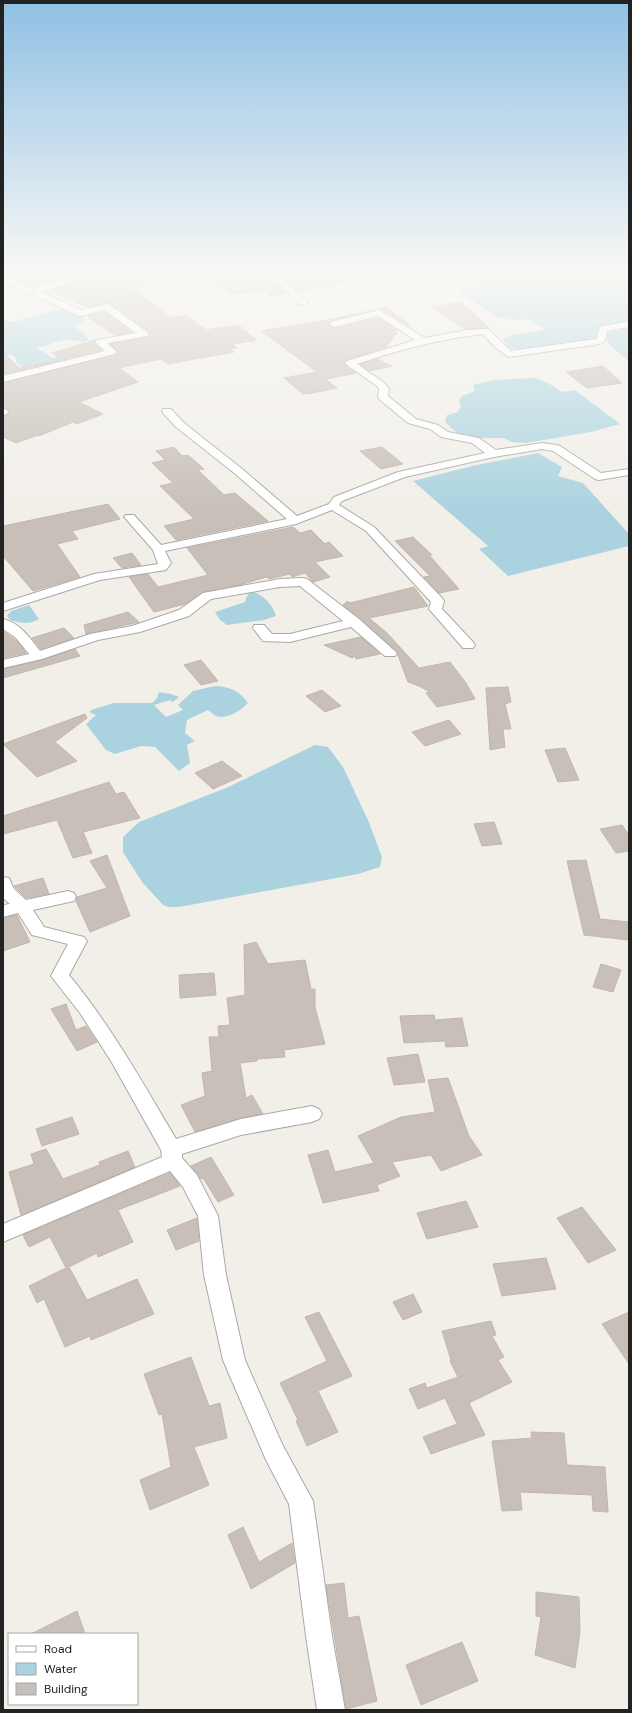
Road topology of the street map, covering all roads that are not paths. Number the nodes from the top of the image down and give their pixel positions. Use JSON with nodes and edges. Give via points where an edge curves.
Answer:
{"nodes":[{"id":1,"x":112,"y":352,"type":"edge"},
{"id":2,"x":387,"y":352,"type":"edge"},
{"id":3,"x":507,"y":352,"type":"edge"},
{"id":4,"x":523,"y":352,"type":"edge"},
{"id":5,"x":3,"y":379,"type":"edge"},
{"id":6,"x":167,"y":411,"type":"dead end"},
{"id":7,"x":494,"y":454,"type":"junction"},
{"id":8,"x":629,"y":472,"type":"edge"},
{"id":9,"x":333,"y":506,"type":"junction"},
{"id":10,"x":130,"y":517,"type":"dead end"},
{"id":11,"x":296,"y":520,"type":"junction"},
{"id":12,"x":158,"y":549,"type":"junction"},
{"id":13,"x":3,"y":607,"type":"edge"},
{"id":14,"x":3,"y":622,"type":"edge"},
{"id":15,"x":354,"y":622,"type":"junction"},
{"id":16,"x":259,"y":628,"type":"dead end"},
{"id":17,"x":468,"y":645,"type":"dead end"},
{"id":18,"x":390,"y":653,"type":"dead end"},
{"id":19,"x":37,"y":656,"type":"junction"},
{"id":20,"x":3,"y":664,"type":"edge"},
{"id":21,"x":3,"y":882,"type":"edge"},
{"id":22,"x":68,"y":896,"type":"dead end"},
{"id":23,"x":12,"y":909,"type":"edge"},
{"id":24,"x":312,"y":1114,"type":"dead end"},
{"id":25,"x":172,"y":1155,"type":"junction"},
{"id":26,"x":3,"y":1233,"type":"edge"},
{"id":27,"x":330,"y":1710,"type":"edge"}],
"edges":[{"from":1,"to":5,"type":"street"},
{"from":2,"to":7,"type":"street","via":[[350,363],[380,384],[384,388],[383,397],[412,421],[434,427],[445,435],[475,440]]},
{"from":3,"to":4,"type":"street","via":[[509,354]]},
{"from":6,"to":11,"type":"street","via":[[180,425]]},
{"from":7,"to":8,"type":"street","via":[[542,446],[556,448],[599,477]]},
{"from":7,"to":9,"type":"street","via":[[402,474],[338,499]]},
{"from":9,"to":11,"type":"street"},
{"from":9,"to":17,"type":"street","via":[[370,528],[438,601],[435,609]]},
{"from":10,"to":12,"type":"street"},
{"from":11,"to":12,"type":"street"},
{"from":12,"to":13,"type":"street","via":[[165,563],[162,567],[98,577]]},
{"from":14,"to":19,"type":"street","via":[[20,634]]},
{"from":15,"to":16,"type":"street","via":[[290,638],[268,638]]},
{"from":15,"to":18,"type":"street"},
{"from":15,"to":19,"type":"street","via":[[303,582],[280,583],[207,596],[184,613]]},
{"from":19,"to":20,"type":"street"},
{"from":21,"to":23,"type":"street"},
{"from":22,"to":23,"type":"street"},
{"from":23,"to":25,"type":"street","via":[[38,931],[78,941],[60,976],[86,1008],[118,1056]]},
{"from":24,"to":25,"type":"street","via":[[241,1127]]},
{"from":25,"to":26,"type":"street","via":[[128,1182]]},
{"from":25,"to":27,"type":"street","via":[[190,1181],[208,1216],[216,1274],[234,1360],[274,1452],[301,1501]]}]}
